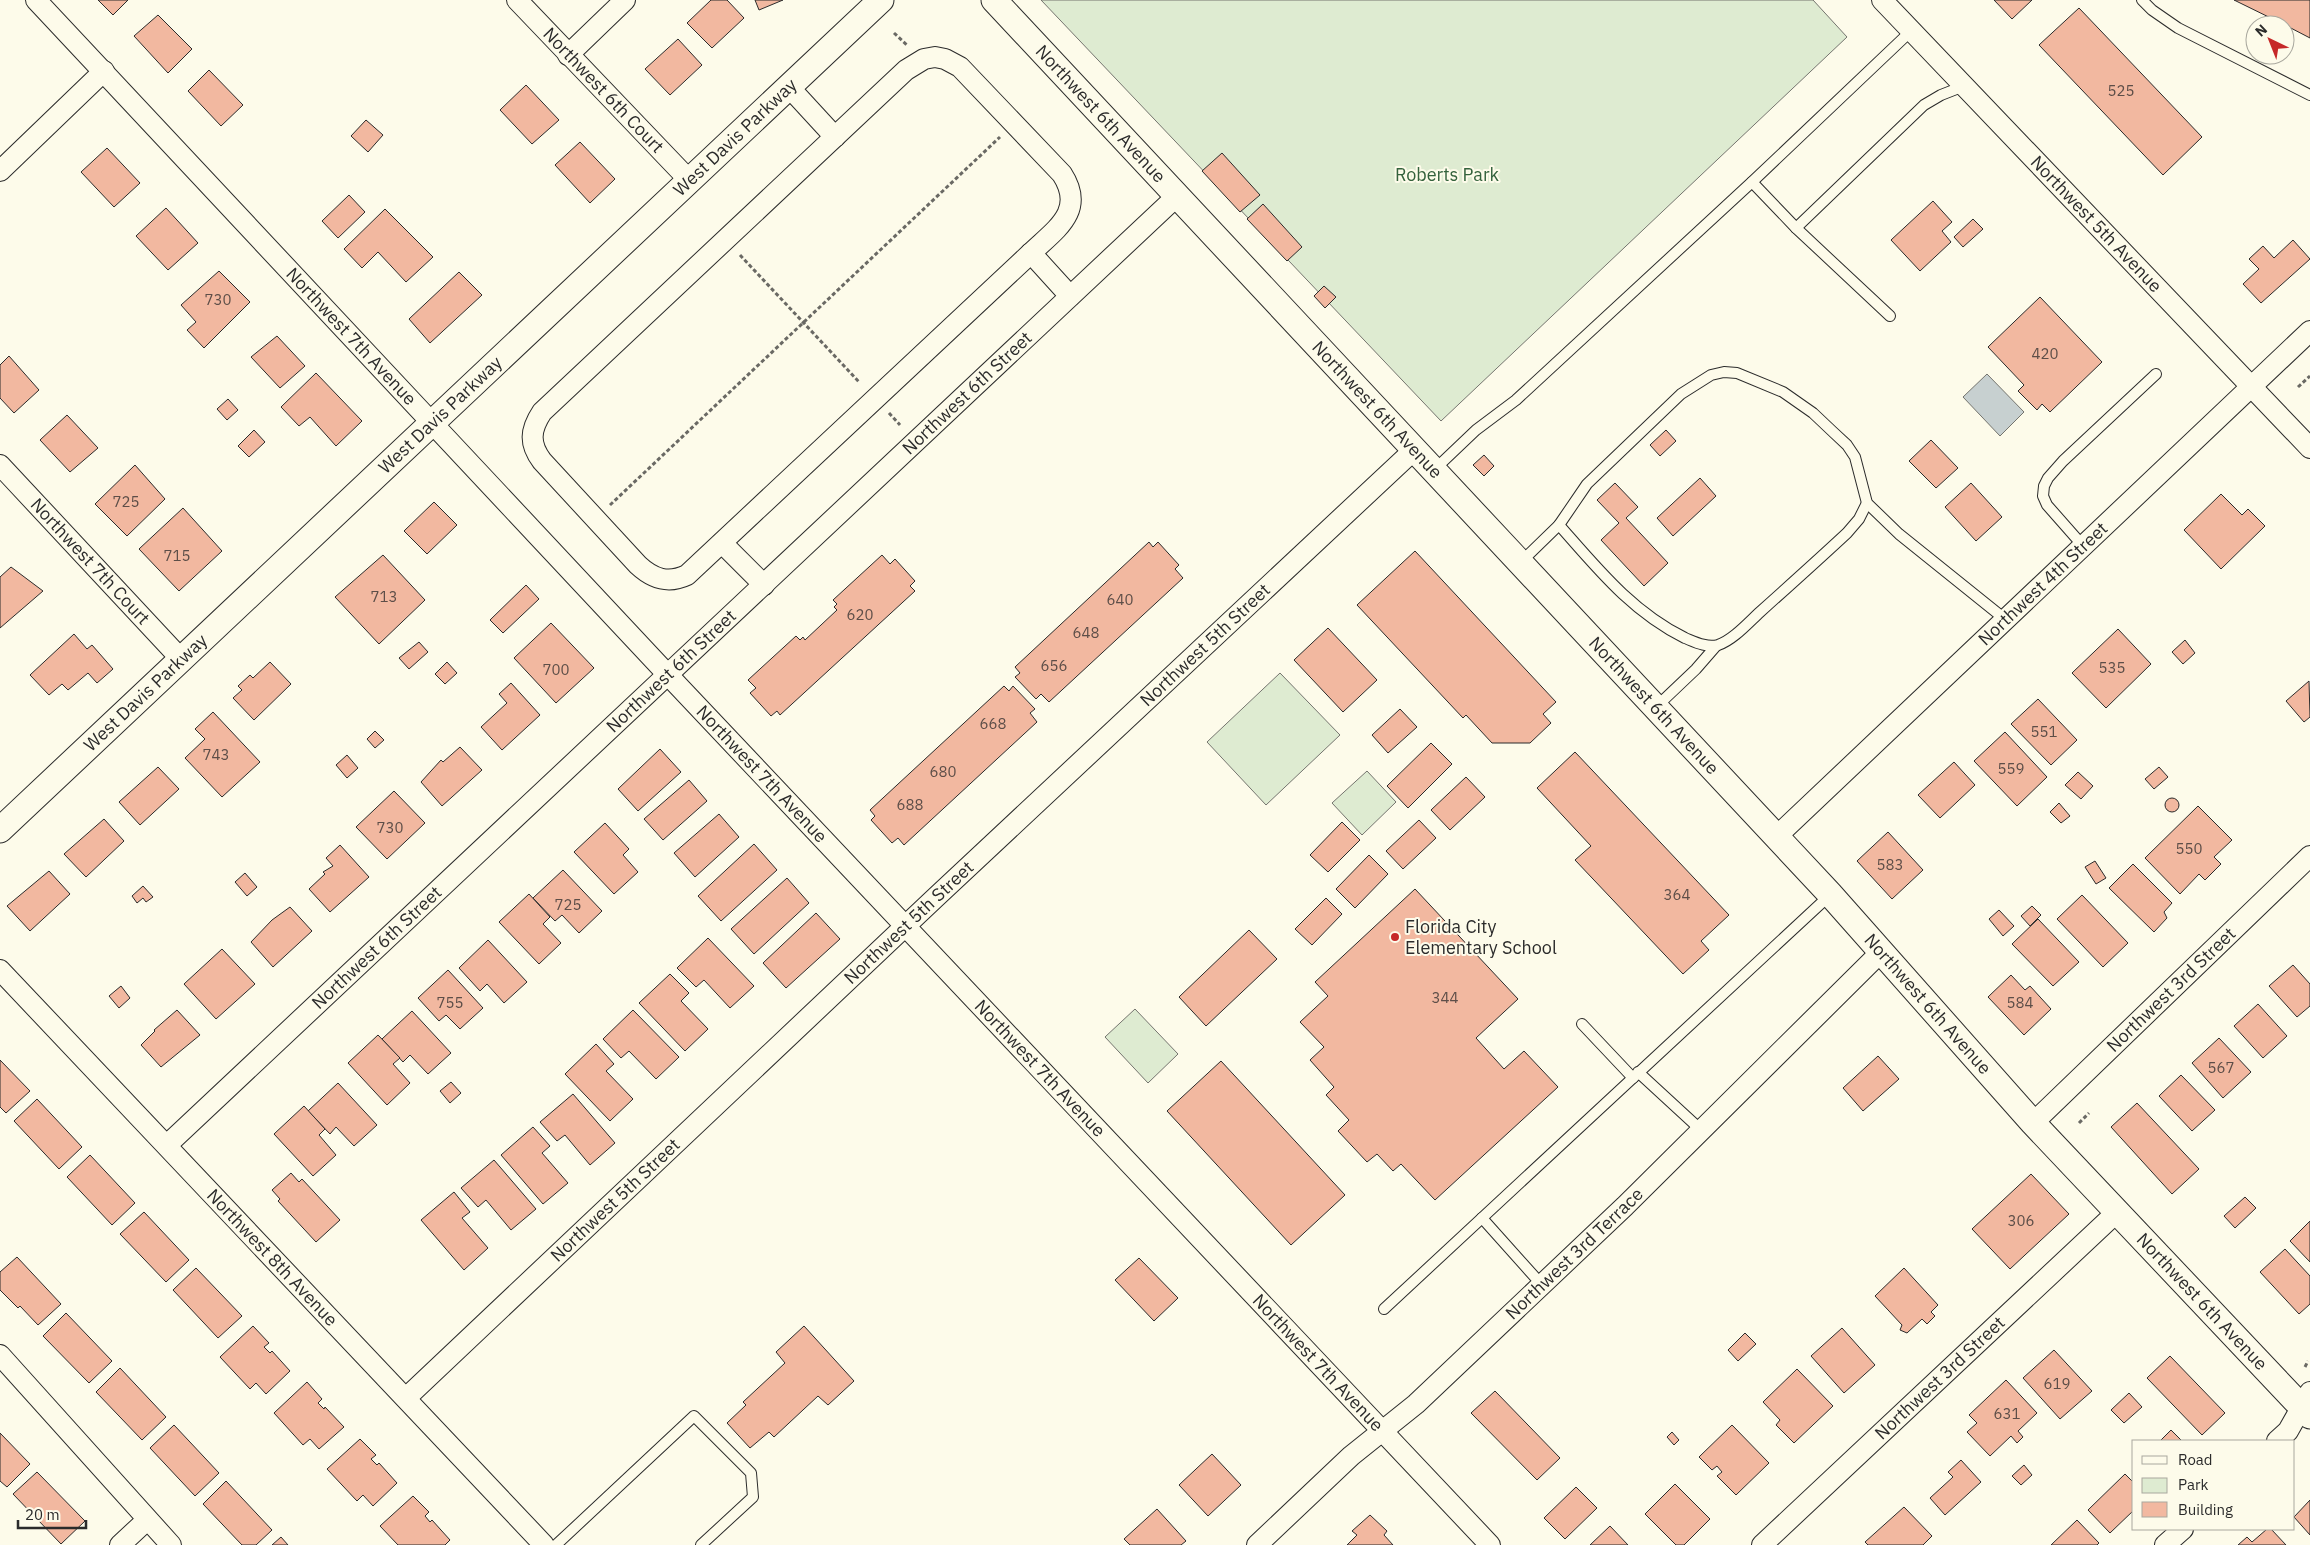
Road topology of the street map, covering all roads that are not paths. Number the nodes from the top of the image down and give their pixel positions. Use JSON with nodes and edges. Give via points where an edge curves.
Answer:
{"nodes":[{"id":1,"x":36,"y":0,"type":"edge"},
{"id":2,"x":517,"y":0,"type":"edge"},
{"id":3,"x":625,"y":0,"type":"edge"},
{"id":4,"x":880,"y":0,"type":"edge"},
{"id":5,"x":994,"y":0,"type":"edge"},
{"id":6,"x":1882,"y":0,"type":"edge"},
{"id":7,"x":2142,"y":0,"type":"edge"},
{"id":8,"x":1912,"y":31,"type":"junction"},
{"id":9,"x":568,"y":54,"type":"junction"},
{"id":10,"x":104,"y":71,"type":"junction"},
{"id":11,"x":1964,"y":86,"type":"junction"},
{"id":12,"x":789,"y":87,"type":"junction"},
{"id":13,"x":2310,"y":95,"type":"edge"},
{"id":14,"x":835,"y":137,"type":"junction"},
{"id":15,"x":0,"y":171,"type":"edge"},
{"id":16,"x":690,"y":181,"type":"junction"},
{"id":17,"x":1752,"y":182,"type":"junction"},
{"id":18,"x":1177,"y":196,"type":"junction"},
{"id":19,"x":1796,"y":228,"type":"junction"},
{"id":20,"x":1031,"y":253,"type":"junction"},
{"id":21,"x":1070,"y":296,"type":"junction"},
{"id":22,"x":1890,"y":316,"type":"dead end"},
{"id":23,"x":2310,"y":331,"type":"edge"},
{"id":24,"x":2156,"y":374,"type":"dead end"},
{"id":25,"x":2252,"y":387,"type":"junction"},
{"id":26,"x":432,"y":422,"type":"junction"},
{"id":27,"x":2310,"y":448,"type":"edge"},
{"id":28,"x":1415,"y":449,"type":"junction"},
{"id":29,"x":0,"y":465,"type":"edge"},
{"id":30,"x":1434,"y":470,"type":"junction"},
{"id":31,"x":1867,"y":503,"type":"junction"},
{"id":32,"x":1559,"y":524,"type":"junction"},
{"id":33,"x":722,"y":543,"type":"junction"},
{"id":34,"x":2084,"y":547,"type":"junction"},
{"id":35,"x":1520,"y":563,"type":"junction"},
{"id":36,"x":764,"y":585,"type":"junction"},
{"id":37,"x":2006,"y":620,"type":"junction"},
{"id":38,"x":1716,"y":646,"type":"junction"},
{"id":39,"x":181,"y":659,"type":"junction"},
{"id":40,"x":668,"y":675,"type":"junction"},
{"id":41,"x":1656,"y":707,"type":"junction"},
{"id":42,"x":0,"y":830,"type":"edge"},
{"id":43,"x":1776,"y":837,"type":"junction"},
{"id":44,"x":2310,"y":856,"type":"edge"},
{"id":45,"x":1830,"y":894,"type":"junction"},
{"id":46,"x":906,"y":926,"type":"junction"},
{"id":47,"x":1881,"y":952,"type":"junction"},
{"id":48,"x":0,"y":970,"type":"edge"},
{"id":49,"x":1582,"y":1024,"type":"dead end"},
{"id":50,"x":1636,"y":1075,"type":"junction"},
{"id":51,"x":2033,"y":1122,"type":"junction"},
{"id":52,"x":1702,"y":1130,"type":"junction"},
{"id":53,"x":167,"y":1145,"type":"junction"},
{"id":54,"x":2117,"y":1212,"type":"junction"},
{"id":55,"x":1482,"y":1218,"type":"junction"},
{"id":56,"x":1542,"y":1285,"type":"junction"},
{"id":57,"x":1384,"y":1309,"type":"dead end"},
{"id":58,"x":0,"y":1355,"type":"edge"},
{"id":59,"x":406,"y":1398,"type":"junction"},
{"id":60,"x":2307,"y":1405,"type":"edge"},
{"id":61,"x":1383,"y":1432,"type":"junction"},
{"id":62,"x":2278,"y":1440,"type":"edge"},
{"id":63,"x":147,"y":1520,"type":"junction"},
{"id":64,"x":2182,"y":1530,"type":"edge"},
{"id":65,"x":120,"y":1545,"type":"edge"},
{"id":66,"x":171,"y":1545,"type":"edge"},
{"id":67,"x":544,"y":1545,"type":"edge"},
{"id":68,"x":556,"y":1545,"type":"edge"},
{"id":69,"x":701,"y":1545,"type":"edge"},
{"id":70,"x":1257,"y":1545,"type":"edge"},
{"id":71,"x":1490,"y":1545,"type":"edge"},
{"id":72,"x":1762,"y":1545,"type":"edge"},
{"id":73,"x":2165,"y":1545,"type":"edge"}],
"edges":[{"from":1,"to":10,"type":"street","name":"Northwest 7th Avenue"},
{"from":2,"to":9,"type":"street","name":"Northwest 6th Court"},
{"from":3,"to":9,"type":"street"},
{"from":4,"to":12,"type":"street","name":"West Davis Parkway"},
{"from":5,"to":18,"type":"street","name":"Northwest 6th Avenue"},
{"from":6,"to":8,"type":"street","name":"Northwest 5th Avenue"},
{"from":7,"to":13,"type":"lane","via":[[2178,28]]},
{"from":8,"to":11,"type":"street","name":"Northwest 5th Avenue"},
{"from":8,"to":17,"type":"lane"},
{"from":9,"to":16,"type":"street","name":"Northwest 6th Court"},
{"from":10,"to":15,"type":"street"},
{"from":10,"to":26,"type":"street","name":"Northwest 7th Avenue"},
{"from":11,"to":19,"type":"lane","via":[[1924,105]]},
{"from":11,"to":25,"type":"street","name":"Northwest 5th Avenue"},
{"from":12,"to":14,"type":"street"},
{"from":12,"to":16,"type":"street","name":"West Davis Parkway"},
{"from":14,"to":20,"type":"street","via":[[915,64],[935,57],[954,62],[1056,166],[1072,192],[1072,204],[1064,221]]},
{"from":14,"to":33,"type":"street","via":[[542,412],[532,429],[534,448],[542,462],[652,577],[670,580],[687,575]]},
{"from":16,"to":26,"type":"street","name":"West Davis Parkway"},
{"from":17,"to":19,"type":"lane"},
{"from":17,"to":30,"type":"lane","via":[[1511,405],[1476,430]]},
{"from":18,"to":21,"type":"street","name":"Northwest 6th Street"},
{"from":18,"to":28,"type":"street","name":"Northwest 6th Avenue"},
{"from":19,"to":22,"type":"lane"},
{"from":20,"to":21,"type":"street"},
{"from":20,"to":33,"type":"street"},
{"from":21,"to":36,"type":"street","name":"Northwest 6th Street"},
{"from":23,"to":25,"type":"street","name":"Northwest 4th Street"},
{"from":24,"to":34,"type":"lane","via":[[2062,461],[2044,486],[2046,505]]},
{"from":25,"to":27,"type":"street","name":"Northwest 5th Avenue"},
{"from":25,"to":34,"type":"street","name":"Northwest 4th Street"},
{"from":26,"to":39,"type":"street","name":"West Davis Parkway"},
{"from":26,"to":40,"type":"street","name":"Northwest 7th Avenue"},
{"from":28,"to":30,"type":"street","name":"Northwest 6th Avenue"},
{"from":28,"to":46,"type":"street","name":"Northwest 5th Street"},
{"from":29,"to":39,"type":"street","name":"Northwest 7th Court"},
{"from":30,"to":35,"type":"street","name":"Northwest 6th Avenue"},
{"from":31,"to":32,"type":"lane","via":[[1855,458],[1847,445],[1819,419],[1777,388],[1745,375],[1724,372],[1700,380],[1670,403],[1587,484]]},
{"from":31,"to":37,"type":"lane","via":[[1899,534]]},
{"from":31,"to":38,"type":"lane","via":[[1847,533],[1747,624]]},
{"from":32,"to":35,"type":"lane"},
{"from":32,"to":38,"type":"lane","via":[[1613,587],[1639,609],[1678,634],[1706,646]]},
{"from":33,"to":36,"type":"street"},
{"from":34,"to":37,"type":"street","name":"Northwest 4th Street"},
{"from":35,"to":41,"type":"street","name":"Northwest 6th Avenue"},
{"from":36,"to":40,"type":"street","name":"Northwest 6th Street"},
{"from":37,"to":43,"type":"street","name":"Northwest 4th Street"},
{"from":38,"to":41,"type":"lane"},
{"from":39,"to":42,"type":"street","name":"West Davis Parkway"},
{"from":40,"to":46,"type":"street","name":"Northwest 7th Avenue"},
{"from":40,"to":53,"type":"street","name":"Northwest 6th Street"},
{"from":41,"to":43,"type":"street","name":"Northwest 6th Avenue"},
{"from":43,"to":45,"type":"street","name":"Northwest 6th Avenue"},
{"from":44,"to":51,"type":"street","name":"Northwest 3rd Street"},
{"from":45,"to":47,"type":"street","name":"Northwest 6th Avenue"},
{"from":45,"to":50,"type":"lane"},
{"from":46,"to":59,"type":"street","name":"Northwest 5th Street"},
{"from":46,"to":61,"type":"street","name":"Northwest 7th Avenue"},
{"from":47,"to":51,"type":"street","name":"Northwest 6th Avenue"},
{"from":47,"to":52,"type":"street","name":"Northwest 3rd Terrace"},
{"from":48,"to":53,"type":"street","name":"Northwest 8th Avenue"},
{"from":49,"to":50,"type":"lane"},
{"from":50,"to":52,"type":"lane"},
{"from":50,"to":55,"type":"lane"},
{"from":51,"to":54,"type":"street","name":"Northwest 6th Avenue"},
{"from":52,"to":56,"type":"street","name":"Northwest 3rd Terrace"},
{"from":53,"to":59,"type":"street","name":"Northwest 8th Avenue"},
{"from":54,"to":60,"type":"street","name":"Northwest 6th Avenue"},
{"from":54,"to":72,"type":"street","name":"Northwest 3rd Street"},
{"from":55,"to":56,"type":"lane"},
{"from":55,"to":57,"type":"lane"},
{"from":56,"to":61,"type":"street","name":"Northwest 3rd Terrace"},
{"from":58,"to":63,"type":"street"},
{"from":59,"to":67,"type":"street","name":"Northwest 8th Avenue"},
{"from":60,"to":62,"type":"street"},
{"from":61,"to":70,"type":"street","name":"Northwest 3rd Terrace","via":[[1351,1456]]},
{"from":61,"to":71,"type":"street","name":"Northwest 7th Avenue"},
{"from":63,"to":65,"type":"street"},
{"from":63,"to":66,"type":"street"},
{"from":64,"to":73,"type":"street"},
{"from":68,"to":69,"type":"lane","via":[[694,1416],[751,1473],[752,1496]]}]}
